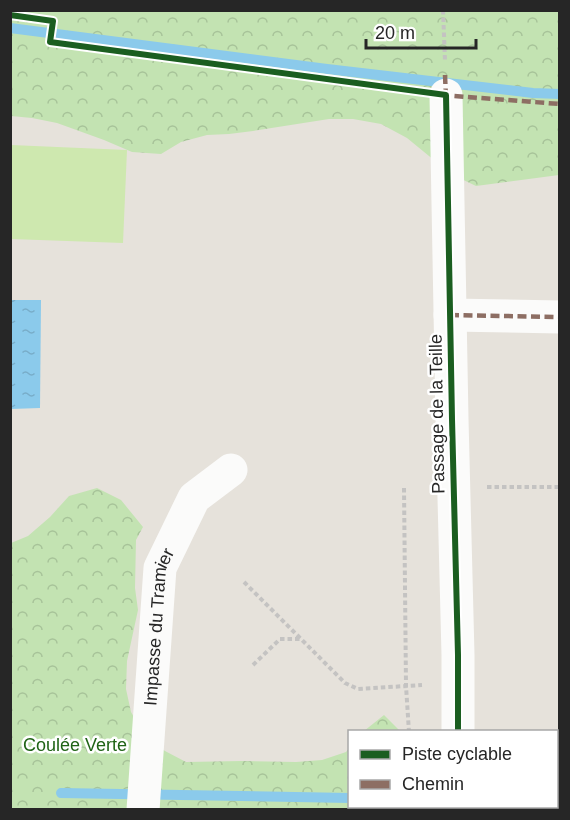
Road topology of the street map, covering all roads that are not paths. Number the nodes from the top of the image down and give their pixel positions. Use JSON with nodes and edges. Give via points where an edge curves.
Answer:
{"nodes":[{"id":1,"x":445,"y":80,"type":"road end"},
{"id":2,"x":450,"y":315,"type":"junction"},
{"id":3,"x":560,"y":317,"type":"edge"},
{"id":4,"x":231,"y":470,"type":"dead end"},
{"id":5,"x":458,"y":730,"type":"edge"},
{"id":6,"x":143,"y":810,"type":"edge"}],
"edges":[{"from":1,"to":2,"type":"street","name":"Passage de la Teille"},
{"from":2,"to":3,"type":"street"},
{"from":2,"to":5,"type":"street","name":"Passage de la Teille"},
{"from":4,"to":6,"type":"street","name":"Impasse du Tramier","via":[[194,498],[160,568]]}]}
